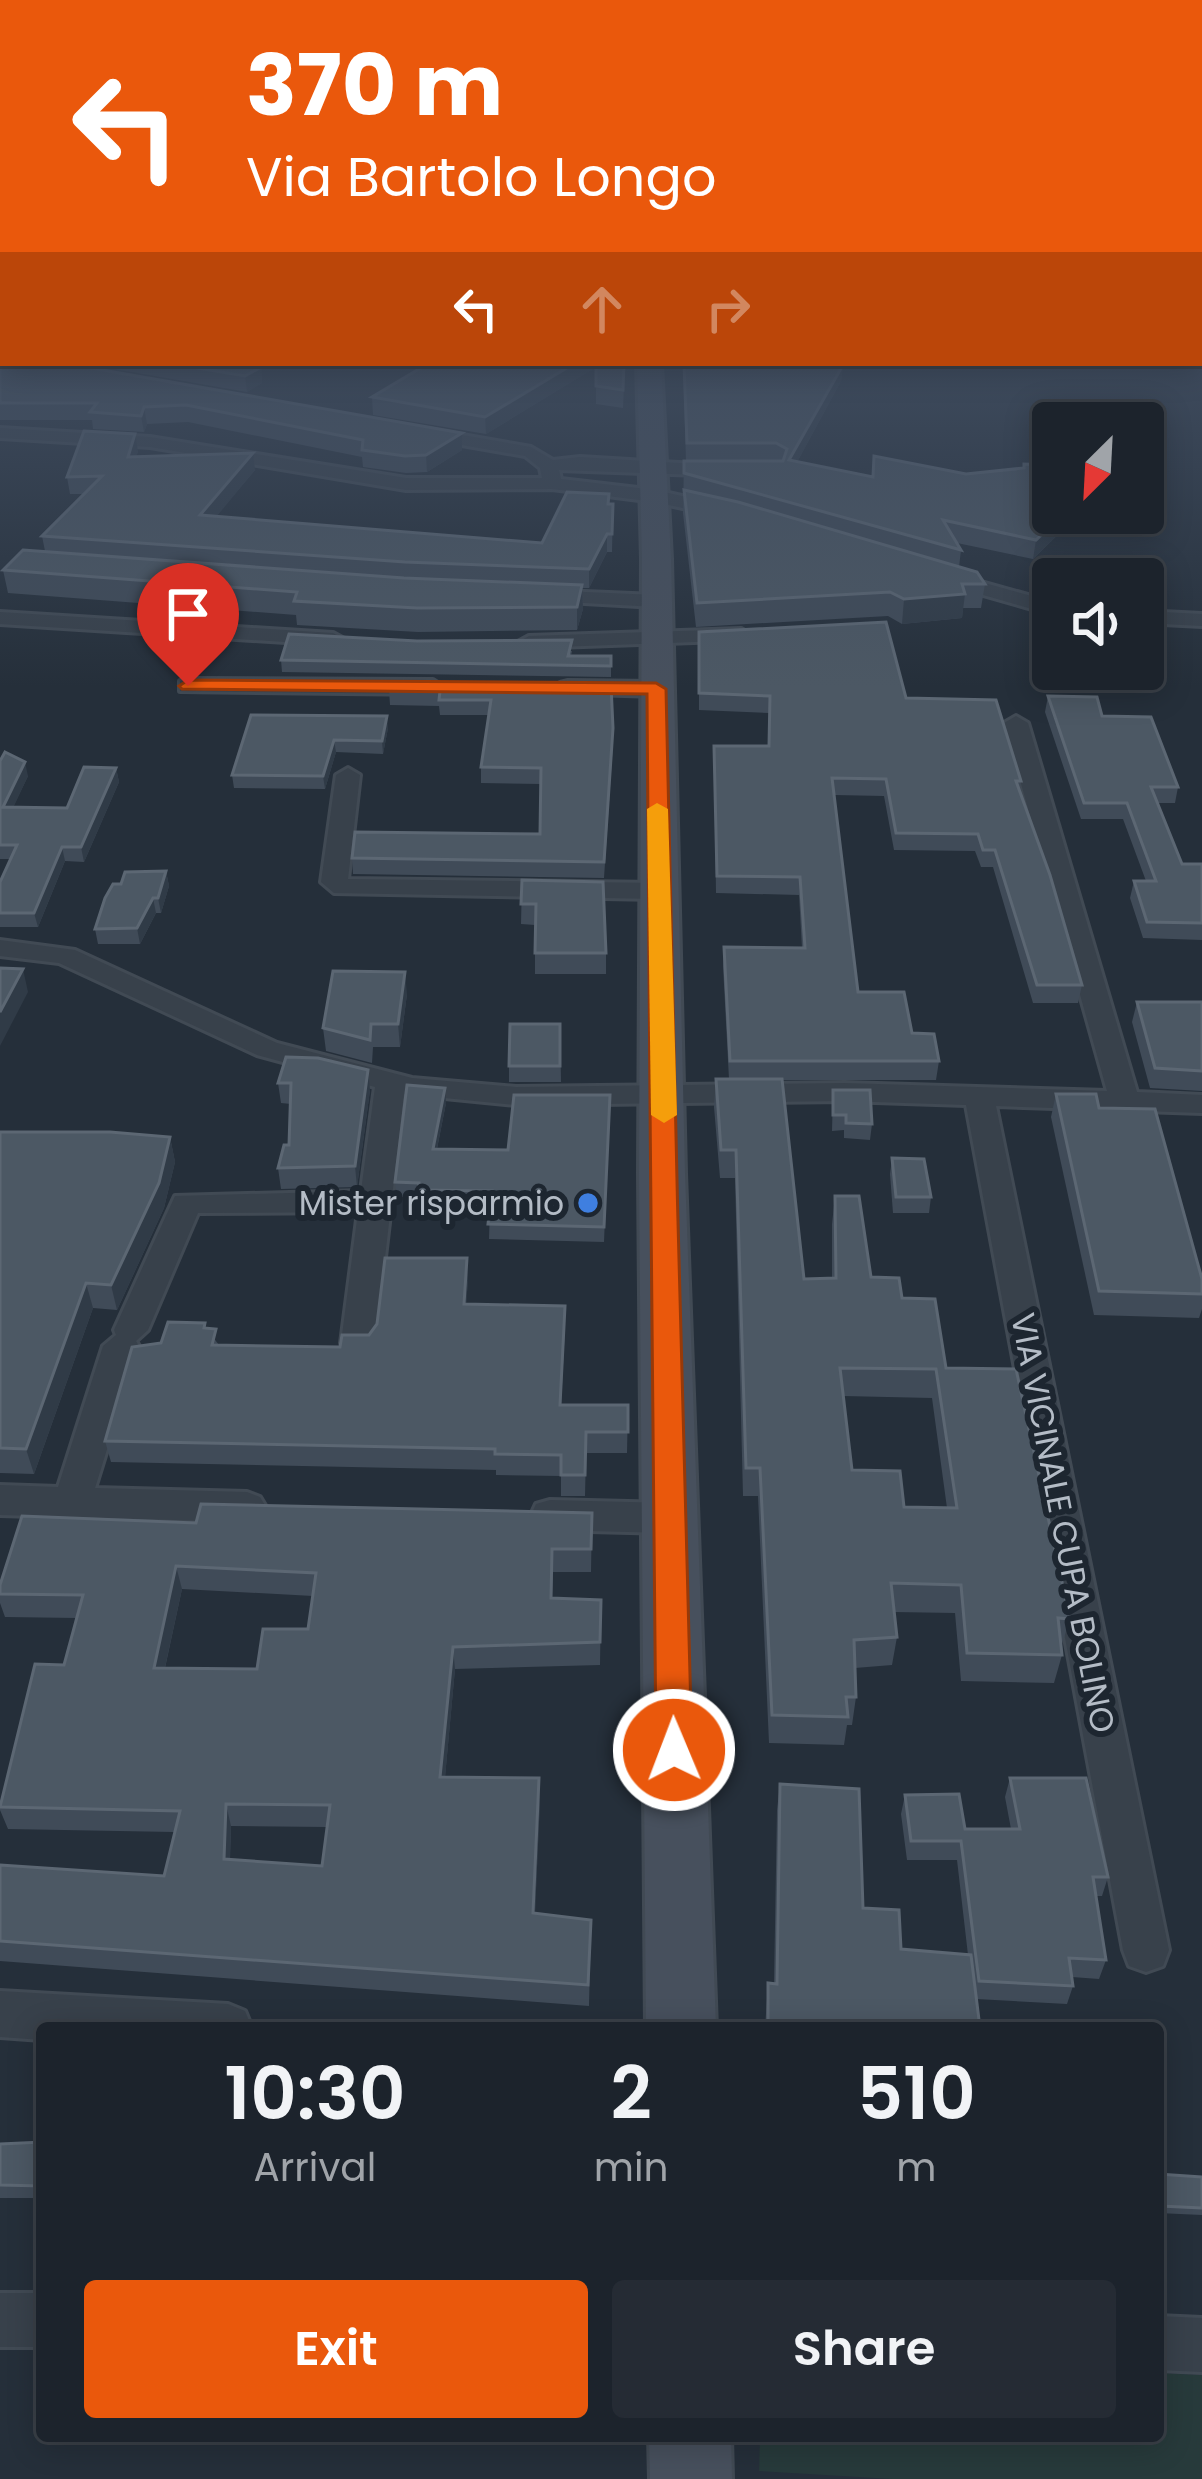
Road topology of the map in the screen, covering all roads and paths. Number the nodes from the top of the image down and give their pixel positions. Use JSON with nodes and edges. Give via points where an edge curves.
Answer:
{"nodes":[{"id":1,"x":233,"y":456,"type":"edge"},
{"id":2,"x":535,"y":456,"type":"edge"},
{"id":3,"x":653,"y":456,"type":"edge"},
{"id":4,"x":753,"y":471,"type":"edge"},
{"id":5,"x":551,"y":475,"type":"junction"},
{"id":6,"x":654,"y":483,"type":"junction"},
{"id":7,"x":742,"y":515,"type":"edge"},
{"id":8,"x":922,"y":572,"type":"edge"},
{"id":9,"x":520,"y":595,"type":"edge"},
{"id":10,"x":1032,"y":603,"type":"edge"},
{"id":11,"x":0,"y":618,"type":"edge"},
{"id":12,"x":1164,"y":618,"type":"edge"},
{"id":13,"x":1202,"y":620,"type":"edge"},
{"id":14,"x":761,"y":634,"type":"edge"},
{"id":15,"x":364,"y":640,"type":"edge"},
{"id":16,"x":506,"y":642,"type":"edge"},
{"id":17,"x":656,"y":643,"type":"junction"},
{"id":18,"x":188,"y":686,"type":"dead end"},
{"id":19,"x":446,"y":687,"type":"edge"},
{"id":20,"x":539,"y":688,"type":"edge"},
{"id":21,"x":1016,"y":723,"type":"dead end"},
{"id":22,"x":348,"y":776,"type":"dead end"},
{"id":23,"x":658,"y":891,"type":"junction"},
{"id":24,"x":0,"y":948,"type":"edge"},
{"id":25,"x":390,"y":1084,"type":"junction"},
{"id":26,"x":979,"y":1096,"type":"junction"},
{"id":27,"x":664,"y":1097,"type":"junction"},
{"id":28,"x":1124,"y":1099,"type":"junction"},
{"id":29,"x":1202,"y":1104,"type":"edge"},
{"id":30,"x":376,"y":1201,"type":"junction"},
{"id":31,"x":358,"y":1343,"type":"edge"},
{"id":32,"x":0,"y":1500,"type":"edge"},
{"id":33,"x":72,"y":1502,"type":"junction"},
{"id":34,"x":281,"y":1508,"type":"edge"},
{"id":35,"x":514,"y":1514,"type":"edge"},
{"id":36,"x":668,"y":1518,"type":"junction"},
{"id":37,"x":1147,"y":1950,"type":"dead end"},
{"id":38,"x":0,"y":2014,"type":"edge"},
{"id":39,"x":130,"y":2022,"type":"edge"},
{"id":40,"x":681,"y":2022,"type":"edge"},
{"id":41,"x":0,"y":2320,"type":"edge"},
{"id":42,"x":36,"y":2320,"type":"edge"},
{"id":43,"x":1164,"y":2344,"type":"edge"},
{"id":44,"x":1202,"y":2345,"type":"edge"},
{"id":45,"x":690,"y":2442,"type":"edge"},
{"id":46,"x":691,"y":2479,"type":"edge"}],
"edges":[{"from":1,"to":5,"type":"street","via":[[406,484]]},
{"from":2,"to":5,"type":"street"},
{"from":3,"to":6,"type":"street"},
{"from":4,"to":6,"type":"street"},
{"from":5,"to":6,"type":"street"},
{"from":6,"to":7,"type":"street"},
{"from":6,"to":17,"type":"street"},
{"from":8,"to":10,"type":"street"},
{"from":9,"to":17,"type":"street"},
{"from":11,"to":15,"type":"street"},
{"from":12,"to":13,"type":"street"},
{"from":14,"to":17,"type":"street"},
{"from":16,"to":17,"type":"street"},
{"from":17,"to":20,"type":"street"},
{"from":17,"to":23,"type":"street"},
{"from":18,"to":19,"type":"street"},
{"from":21,"to":28,"type":"street"},
{"from":22,"to":23,"type":"street","via":[[334,882],[343,887]]},
{"from":23,"to":27,"type":"street"},
{"from":24,"to":25,"type":"street","via":[[65,956],[267,1049]]},
{"from":25,"to":27,"type":"street","via":[[516,1096]]},
{"from":25,"to":30,"type":"street"},
{"from":26,"to":27,"type":"street"},
{"from":26,"to":28,"type":"street"},
{"from":26,"to":37,"type":"street","name":"VIA VICINALE CUPA BOLINO"},
{"from":27,"to":36,"type":"street"},
{"from":28,"to":29,"type":"street"},
{"from":30,"to":31,"type":"street"},
{"from":30,"to":33,"type":"street","via":[[186,1203],[126,1338]]},
{"from":32,"to":33,"type":"street"},
{"from":33,"to":34,"type":"street"},
{"from":35,"to":36,"type":"street"},
{"from":36,"to":40,"type":"street"},
{"from":38,"to":39,"type":"street"},
{"from":41,"to":42,"type":"street"},
{"from":43,"to":44,"type":"street"},
{"from":45,"to":46,"type":"street"}]}
